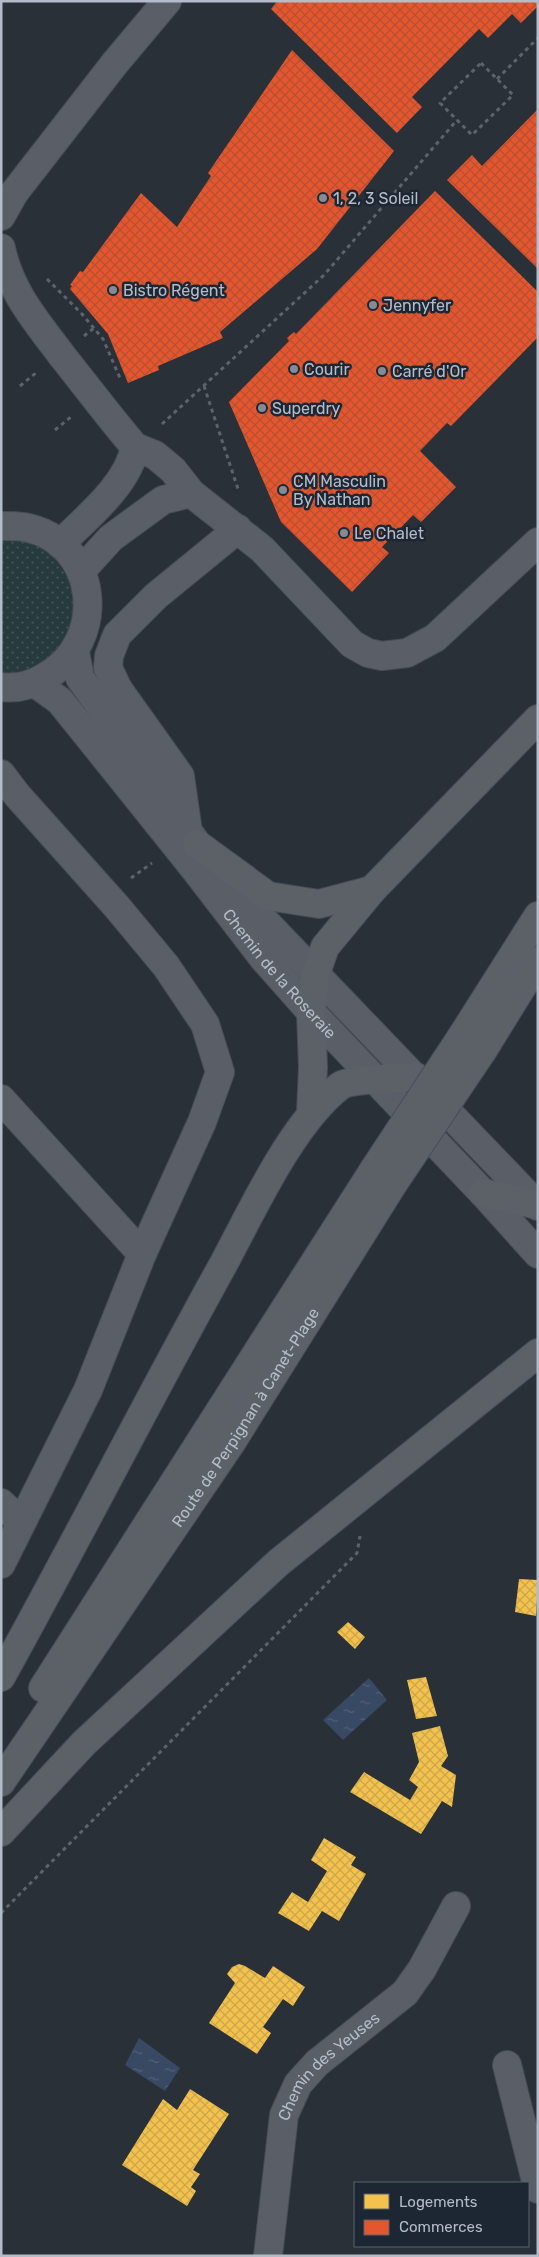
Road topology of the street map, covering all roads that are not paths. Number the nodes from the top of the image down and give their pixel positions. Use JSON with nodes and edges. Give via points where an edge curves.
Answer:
{"nodes":[{"id":1,"x":167,"y":1,"type":"edge"},
{"id":2,"x":1,"y":216,"type":"edge"},
{"id":3,"x":1,"y":249,"type":"edge"},
{"id":4,"x":135,"y":447,"type":"junction"},
{"id":5,"x":173,"y":470,"type":"junction"},
{"id":6,"x":191,"y":493,"type":"junction"},
{"id":7,"x":163,"y":500,"type":"junction"},
{"id":8,"x":1,"y":526,"type":"edge"},
{"id":9,"x":238,"y":529,"type":"junction"},
{"id":10,"x":538,"y":542,"type":"edge"},
{"id":11,"x":60,"y":544,"type":"junction"},
{"id":12,"x":81,"y":571,"type":"junction"},
{"id":13,"x":75,"y":652,"type":"junction"},
{"id":14,"x":34,"y":683,"type":"junction"},
{"id":15,"x":1,"y":687,"type":"edge"},
{"id":16,"x":538,"y":719,"type":"edge"},
{"id":17,"x":1,"y":774,"type":"edge"},
{"id":18,"x":193,"y":838,"type":"junction"},
{"id":19,"x":372,"y":890,"type":"junction"},
{"id":20,"x":538,"y":916,"type":"edge"},
{"id":21,"x":538,"y":961,"type":"edge"},
{"id":22,"x":314,"y":976,"type":"junction"},
{"id":23,"x":311,"y":1012,"type":"junction"},
{"id":24,"x":472,"y":1043,"type":"junction"},
{"id":25,"x":416,"y":1076,"type":"junction"},
{"id":26,"x":374,"y":1079,"type":"junction"},
{"id":27,"x":1,"y":1099,"type":"edge"},
{"id":28,"x":311,"y":1113,"type":"junction"},
{"id":29,"x":382,"y":1179,"type":"junction"},
{"id":30,"x":483,"y":1193,"type":"junction"},
{"id":31,"x":537,"y":1205,"type":"edge"},
{"id":32,"x":142,"y":1254,"type":"junction"},
{"id":33,"x":538,"y":1254,"type":"edge"},
{"id":34,"x":538,"y":1353,"type":"edge"},
{"id":35,"x":1,"y":1503,"type":"edge"},
{"id":36,"x":21,"y":1522,"type":"junction"},
{"id":37,"x":1,"y":1564,"type":"edge"},
{"id":38,"x":1,"y":1677,"type":"edge"},
{"id":39,"x":1,"y":1750,"type":"edge"},
{"id":40,"x":1,"y":1782,"type":"edge"},
{"id":41,"x":1,"y":1832,"type":"edge"},
{"id":42,"x":456,"y":1906,"type":"dead end"},
{"id":43,"x":507,"y":2065,"type":"dead end"},
{"id":44,"x":538,"y":2189,"type":"edge"},
{"id":45,"x":268,"y":2256,"type":"edge"}],
"edges":[{"from":1,"to":2,"type":"street","via":[[14,193]]},
{"from":3,"to":4,"type":"street","via":[[12,284],[34,320]]},
{"from":4,"to":5,"type":"street","via":[[155,455]]},
{"from":4,"to":11,"type":"street","via":[[132,460],[114,490]]},
{"from":5,"to":6,"type":"street"},
{"from":5,"to":7,"type":"street"},
{"from":6,"to":7,"type":"street"},
{"from":6,"to":9,"type":"street"},
{"from":7,"to":12,"type":"street","via":[[111,538]]},
{"from":8,"to":11,"type":"street","via":[[25,527]]},
{"from":9,"to":10,"type":"street","via":[[262,549],[352,644],[382,656],[407,653],[435,638]]},
{"from":9,"to":18,"type":"street","via":[[156,596],[117,635],[109,656],[108,668],[118,689],[180,776]]},
{"from":11,"to":12,"type":"street"},
{"from":12,"to":13,"type":"street","via":[[89,602],[86,628]]},
{"from":13,"to":14,"type":"street","via":[[57,671]]},
{"from":13,"to":18,"type":"street","name":"Chemin de la Roseraie","via":[[80,678]]},
{"from":14,"to":15,"type":"street"},
{"from":14,"to":23,"type":"street","name":"Chemin de la Roseraie","via":[[60,701],[264,959]]},
{"from":16,"to":19,"type":"main road"},
{"from":17,"to":32,"type":"street","via":[[166,966],[205,1024],[220,1072],[202,1122]]},
{"from":18,"to":19,"type":"main road","via":[[268,896],[319,904]]},
{"from":18,"to":22,"type":"street","name":"Chemin de la Roseraie"},
{"from":19,"to":22,"type":"main road","via":[[325,947]]},
{"from":20,"to":24,"type":"main road"},
{"from":21,"to":24,"type":"main road"},
{"from":22,"to":23,"type":"main road"},
{"from":22,"to":25,"type":"street","name":"Chemin de la Roseraie"},
{"from":23,"to":26,"type":"street","name":"Chemin de la Roseraie"},
{"from":23,"to":28,"type":"main road"},
{"from":24,"to":29,"type":"main road","name":"Route de Perpignan à Canet-Plage","bridge":true},
{"from":25,"to":26,"type":"main road"},
{"from":25,"to":31,"type":"street","name":"Chemin de la Roseraie"},
{"from":26,"to":28,"type":"main road","via":[[342,1084]]},
{"from":26,"to":30,"type":"street","name":"Chemin de la Roseraie"},
{"from":27,"to":32,"type":"street"},
{"from":28,"to":38,"type":"main road","via":[[274,1172]]},
{"from":29,"to":39,"type":"main road","name":"Route de Perpignan à Canet-Plage","via":[[206,1435]]},
{"from":29,"to":40,"type":"main road","name":"Route de Perpignan à Canet-Plage","via":[[232,1443]]},
{"from":30,"to":31,"type":"main road"},
{"from":30,"to":33,"type":"street","name":"Chemin de la Roseraie"},
{"from":32,"to":36,"type":"street","via":[[88,1390]]},
{"from":34,"to":41,"type":"main road","via":[[278,1563],[84,1743]]},
{"from":35,"to":36,"type":"street"},
{"from":36,"to":37,"type":"street"},
{"from":42,"to":45,"type":"street","name":"Chemin des Yeuses","via":[[422,1969],[405,1993],[317,2063],[298,2084],[284,2116]]},
{"from":43,"to":44,"type":"street"}]}
